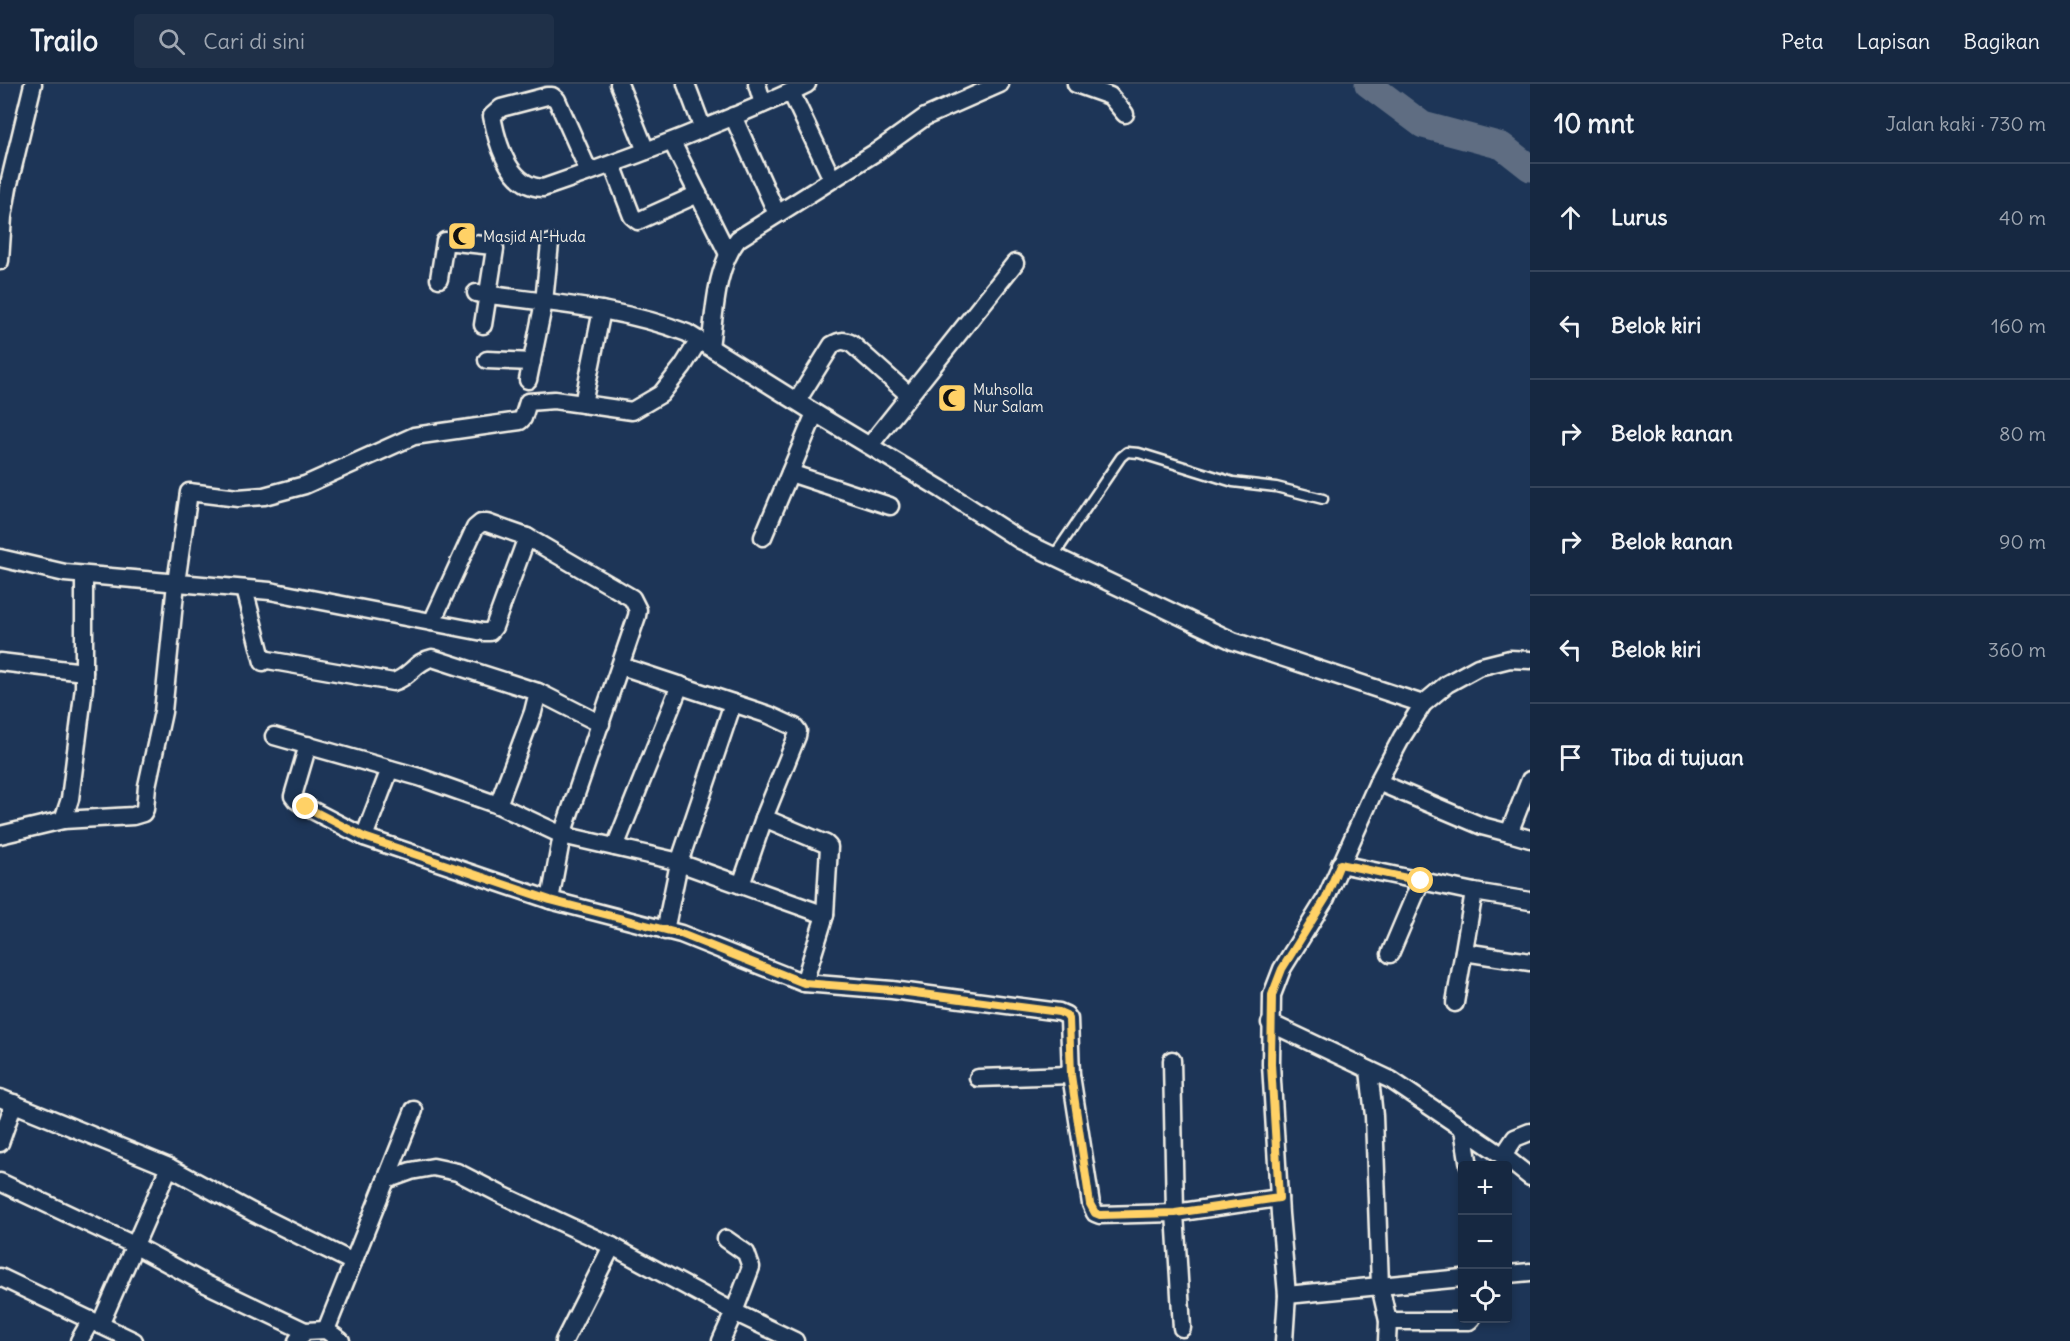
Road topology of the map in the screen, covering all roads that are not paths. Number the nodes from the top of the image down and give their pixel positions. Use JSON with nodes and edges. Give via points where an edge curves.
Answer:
{"nodes":[{"id":1,"x":33,"y":84,"type":"edge"},
{"id":2,"x":619,"y":84,"type":"edge"},
{"id":3,"x":686,"y":84,"type":"edge"},
{"id":4,"x":757,"y":84,"type":"edge"},
{"id":5,"x":807,"y":84,"type":"edge"},
{"id":6,"x":1000,"y":84,"type":"edge"},
{"id":7,"x":1076,"y":84,"type":"edge"},
{"id":8,"x":791,"y":92,"type":"junction"},
{"id":9,"x":764,"y":104,"type":"junction"},
{"id":10,"x":1125,"y":114,"type":"dead end"},
{"id":11,"x":733,"y":117,"type":"junction"},
{"id":12,"x":703,"y":129,"type":"junction"},
{"id":13,"x":672,"y":142,"type":"junction"},
{"id":14,"x":646,"y":151,"type":"junction"},
{"id":15,"x":612,"y":164,"type":"junction"},
{"id":16,"x":589,"y":172,"type":"junction"},
{"id":17,"x":832,"y":179,"type":"junction"},
{"id":18,"x":698,"y":194,"type":"junction"},
{"id":19,"x":777,"y":214,"type":"junction"},
{"id":20,"x":550,"y":243,"type":"dead end"},
{"id":21,"x":728,"y":252,"type":"junction"},
{"id":22,"x":0,"y":261,"type":"edge"},
{"id":23,"x":1015,"y":263,"type":"dead end"},
{"id":24,"x":439,"y":279,"type":"dead end"},
{"id":25,"x":482,"y":293,"type":"junction"},
{"id":26,"x":544,"y":302,"type":"junction"},
{"id":27,"x":602,"y":310,"type":"junction"},
{"id":28,"x":483,"y":325,"type":"dead end"},
{"id":29,"x":705,"y":344,"type":"junction"},
{"id":30,"x":487,"y":360,"type":"dead end"},
{"id":31,"x":532,"y":362,"type":"junction"},
{"id":32,"x":528,"y":380,"type":"dead end"},
{"id":33,"x":909,"y":395,"type":"junction"},
{"id":34,"x":797,"y":401,"type":"junction"},
{"id":35,"x":583,"y":404,"type":"junction"},
{"id":36,"x":815,"y":413,"type":"junction"},
{"id":37,"x":870,"y":445,"type":"junction"},
{"id":38,"x":790,"y":474,"type":"junction"},
{"id":39,"x":1323,"y":499,"type":"dead end"},
{"id":40,"x":890,"y":506,"type":"dead end"},
{"id":41,"x":527,"y":537,"type":"junction"},
{"id":42,"x":763,"y":537,"type":"dead end"},
{"id":43,"x":1053,"y":556,"type":"junction"},
{"id":44,"x":0,"y":558,"type":"edge"},
{"id":45,"x":84,"y":575,"type":"junction"},
{"id":46,"x":176,"y":583,"type":"junction"},
{"id":47,"x":244,"y":589,"type":"junction"},
{"id":48,"x":432,"y":622,"type":"junction"},
{"id":49,"x":1530,"y":660,"type":"edge"},
{"id":50,"x":0,"y":662,"type":"edge"},
{"id":51,"x":621,"y":666,"type":"junction"},
{"id":52,"x":84,"y":672,"type":"junction"},
{"id":53,"x":680,"y":685,"type":"junction"},
{"id":54,"x":538,"y":692,"type":"junction"},
{"id":55,"x":733,"y":703,"type":"junction"},
{"id":56,"x":1423,"y":704,"type":"junction"},
{"id":57,"x":601,"y":724,"type":"junction"},
{"id":58,"x":274,"y":736,"type":"dead end"},
{"id":59,"x":308,"y":746,"type":"junction"},
{"id":60,"x":390,"y":769,"type":"junction"},
{"id":61,"x":1530,"y":780,"type":"edge"},
{"id":62,"x":1378,"y":782,"type":"junction"},
{"id":63,"x":498,"y":805,"type":"junction"},
{"id":64,"x":764,"y":818,"type":"junction"},
{"id":65,"x":63,"y":820,"type":"junction"},
{"id":66,"x":1509,"y":833,"type":"junction"},
{"id":67,"x":0,"y":835,"type":"edge"},
{"id":68,"x":562,"y":835,"type":"junction"},
{"id":69,"x":364,"y":837,"type":"junction"},
{"id":70,"x":1530,"y":839,"type":"edge"},
{"id":71,"x":615,"y":847,"type":"junction"},
{"id":72,"x":680,"y":863,"type":"junction"},
{"id":73,"x":1340,"y":864,"type":"junction"},
{"id":74,"x":1421,"y":881,"type":"junction"},
{"id":75,"x":741,"y":885,"type":"junction"},
{"id":76,"x":1474,"y":892,"type":"junction"},
{"id":77,"x":550,"y":900,"type":"junction"},
{"id":78,"x":1530,"y":901,"type":"edge"},
{"id":79,"x":825,"y":915,"type":"junction"},
{"id":80,"x":665,"y":931,"type":"junction"},
{"id":81,"x":1464,"y":952,"type":"junction"},
{"id":82,"x":1390,"y":954,"type":"dead end"},
{"id":83,"x":1530,"y":962,"type":"edge"},
{"id":84,"x":804,"y":983,"type":"junction"},
{"id":85,"x":1455,"y":1004,"type":"dead end"},
{"id":86,"x":1270,"y":1023,"type":"junction"},
{"id":87,"x":1172,"y":1060,"type":"dead end"},
{"id":88,"x":1369,"y":1070,"type":"junction"},
{"id":89,"x":1071,"y":1075,"type":"junction"},
{"id":90,"x":978,"y":1078,"type":"dead end"},
{"id":91,"x":7,"y":1101,"type":"edge"},
{"id":92,"x":414,"y":1110,"type":"dead end"},
{"id":93,"x":1463,"y":1129,"type":"junction"},
{"id":94,"x":1530,"y":1132,"type":"edge"},
{"id":95,"x":0,"y":1143,"type":"edge"},
{"id":96,"x":1503,"y":1156,"type":"junction"},
{"id":97,"x":1468,"y":1161,"type":"edge"},
{"id":98,"x":169,"y":1167,"type":"junction"},
{"id":99,"x":1530,"y":1178,"type":"edge"},
{"id":100,"x":386,"y":1180,"type":"junction"},
{"id":101,"x":0,"y":1182,"type":"edge"},
{"id":102,"x":1279,"y":1198,"type":"junction"},
{"id":103,"x":1175,"y":1213,"type":"junction"},
{"id":104,"x":726,"y":1239,"type":"dead end"},
{"id":105,"x":134,"y":1245,"type":"junction"},
{"id":106,"x":612,"y":1246,"type":"junction"},
{"id":107,"x":353,"y":1262,"type":"junction"},
{"id":108,"x":1530,"y":1272,"type":"edge"},
{"id":109,"x":1512,"y":1274,"type":"edge"},
{"id":110,"x":0,"y":1276,"type":"edge"},
{"id":111,"x":1458,"y":1278,"type":"edge"},
{"id":112,"x":1380,"y":1286,"type":"junction"},
{"id":113,"x":1287,"y":1295,"type":"junction"},
{"id":114,"x":734,"y":1312,"type":"junction"},
{"id":115,"x":1388,"y":1321,"type":"junction"},
{"id":116,"x":1458,"y":1321,"type":"edge"},
{"id":117,"x":95,"y":1322,"type":"junction"},
{"id":118,"x":1182,"y":1328,"type":"dead end"},
{"id":119,"x":326,"y":1330,"type":"junction"},
{"id":120,"x":301,"y":1336,"type":"edge"},
{"id":121,"x":79,"y":1341,"type":"edge"},
{"id":122,"x":134,"y":1341,"type":"edge"},
{"id":123,"x":341,"y":1341,"type":"edge"},
{"id":124,"x":564,"y":1341,"type":"edge"},
{"id":125,"x":721,"y":1341,"type":"edge"},
{"id":126,"x":795,"y":1341,"type":"edge"},
{"id":127,"x":1284,"y":1341,"type":"edge"},
{"id":128,"x":1387,"y":1341,"type":"edge"}],
"edges":[{"from":1,"to":22,"type":"street","via":[[8,188]]},
{"from":2,"to":14,"type":"street"},
{"from":3,"to":12,"type":"street"},
{"from":4,"to":9,"type":"street"},
{"from":5,"to":8,"type":"street"},
{"from":6,"to":17,"type":"street","via":[[925,117]]},
{"from":7,"to":10,"type":"street","via":[[1110,96]]},
{"from":8,"to":9,"type":"street"},
{"from":8,"to":17,"type":"street"},
{"from":9,"to":11,"type":"street"},
{"from":11,"to":12,"type":"street"},
{"from":11,"to":19,"type":"street"},
{"from":12,"to":13,"type":"street"},
{"from":13,"to":14,"type":"street"},
{"from":13,"to":18,"type":"street"},
{"from":14,"to":15,"type":"street"},
{"from":15,"to":16,"type":"street"},
{"from":15,"to":18,"type":"street","via":[[635,219],[641,220]]},
{"from":16,"to":16,"type":"street","via":[[543,188],[523,182],[508,162],[492,116],[501,108],[552,96]]},
{"from":17,"to":19,"type":"street"},
{"from":18,"to":21,"type":"street"},
{"from":19,"to":21,"type":"street","via":[[738,239]]},
{"from":20,"to":26,"type":"street"},
{"from":21,"to":29,"type":"street"},
{"from":23,"to":33,"type":"street"},
{"from":24,"to":25,"type":"street","via":[[445,241],[494,246]]},
{"from":25,"to":26,"type":"street"},
{"from":25,"to":28,"type":"street"},
{"from":26,"to":27,"type":"street"},
{"from":26,"to":31,"type":"street"},
{"from":27,"to":29,"type":"street","via":[[672,327]]},
{"from":27,"to":35,"type":"street"},
{"from":29,"to":34,"type":"street"},
{"from":29,"to":35,"type":"street","via":[[661,394],[632,411]]},
{"from":30,"to":31,"type":"street"},
{"from":31,"to":32,"type":"street"},
{"from":33,"to":34,"type":"street","via":[[846,340],[832,345]]},
{"from":33,"to":37,"type":"street"},
{"from":34,"to":36,"type":"street"},
{"from":35,"to":46,"type":"street","via":[[528,402],[520,421],[414,436],[304,485],[264,496],[238,498],[189,492]]},
{"from":36,"to":37,"type":"street"},
{"from":36,"to":38,"type":"street"},
{"from":37,"to":43,"type":"street","via":[[1020,540]]},
{"from":38,"to":40,"type":"street"},
{"from":38,"to":42,"type":"street"},
{"from":39,"to":43,"type":"lane","via":[[1276,487],[1233,482],[1126,452]]},
{"from":41,"to":48,"type":"street","via":[[488,523],[475,528]]},
{"from":41,"to":48,"type":"street","via":[[492,630],[483,632]]},
{"from":41,"to":51,"type":"street","via":[[632,598],[638,610]]},
{"from":43,"to":56,"type":"street","via":[[1233,641]]},
{"from":44,"to":45,"type":"street"},
{"from":45,"to":46,"type":"street"},
{"from":45,"to":52,"type":"street"},
{"from":46,"to":47,"type":"street"},
{"from":46,"to":65,"type":"street","via":[[163,712],[145,809],[133,816]]},
{"from":47,"to":48,"type":"street"},
{"from":47,"to":54,"type":"street","via":[[266,661],[393,682],[402,680],[418,664],[432,658]]},
{"from":49,"to":56,"type":"street","via":[[1510,659],[1478,667],[1447,684]]},
{"from":50,"to":52,"type":"street"},
{"from":51,"to":53,"type":"street"},
{"from":51,"to":57,"type":"street"},
{"from":52,"to":65,"type":"street","via":[[70,799]]},
{"from":53,"to":55,"type":"street"},
{"from":53,"to":71,"type":"street"},
{"from":54,"to":57,"type":"street"},
{"from":54,"to":63,"type":"street"},
{"from":55,"to":64,"type":"street","via":[[798,730]]},
{"from":55,"to":72,"type":"street"},
{"from":56,"to":62,"type":"street"},
{"from":57,"to":68,"type":"street"},
{"from":58,"to":59,"type":"street"},
{"from":59,"to":60,"type":"street"},
{"from":59,"to":69,"type":"street","via":[[294,798]]},
{"from":60,"to":63,"type":"street"},
{"from":60,"to":69,"type":"street"},
{"from":61,"to":66,"type":"street"},
{"from":62,"to":66,"type":"street","via":[[1482,826]]},
{"from":62,"to":73,"type":"street"},
{"from":63,"to":68,"type":"street"},
{"from":64,"to":75,"type":"street"},
{"from":64,"to":79,"type":"street","via":[[829,847]]},
{"from":65,"to":67,"type":"street"},
{"from":66,"to":70,"type":"street"},
{"from":68,"to":71,"type":"street"},
{"from":68,"to":77,"type":"street"},
{"from":69,"to":77,"type":"street"},
{"from":71,"to":72,"type":"street"},
{"from":72,"to":75,"type":"street"},
{"from":72,"to":80,"type":"street"},
{"from":73,"to":74,"type":"street"},
{"from":73,"to":86,"type":"street","via":[[1326,898],[1282,969],[1272,995]]},
{"from":74,"to":76,"type":"street"},
{"from":74,"to":82,"type":"street"},
{"from":75,"to":79,"type":"street"},
{"from":76,"to":78,"type":"street"},
{"from":76,"to":81,"type":"street"},
{"from":77,"to":80,"type":"street"},
{"from":79,"to":84,"type":"street"},
{"from":80,"to":84,"type":"street"},
{"from":81,"to":83,"type":"street"},
{"from":81,"to":85,"type":"street"},
{"from":84,"to":89,"type":"street","via":[[1059,1012],[1069,1019]]},
{"from":86,"to":88,"type":"street"},
{"from":86,"to":102,"type":"street"},
{"from":87,"to":103,"type":"street"},
{"from":88,"to":93,"type":"street","via":[[1391,1080]]},
{"from":88,"to":112,"type":"street"},
{"from":89,"to":90,"type":"street"},
{"from":89,"to":103,"type":"street","via":[[1092,1210],[1100,1215]]},
{"from":91,"to":95,"type":"street"},
{"from":91,"to":98,"type":"street"},
{"from":92,"to":100,"type":"street"},
{"from":93,"to":96,"type":"street"},
{"from":93,"to":97,"type":"street"},
{"from":94,"to":96,"type":"street","via":[[1515,1138]]},
{"from":96,"to":99,"type":"street"},
{"from":98,"to":105,"type":"street"},
{"from":98,"to":107,"type":"street"},
{"from":100,"to":106,"type":"street","via":[[433,1167],[457,1172]]},
{"from":100,"to":107,"type":"street"},
{"from":101,"to":105,"type":"street"},
{"from":102,"to":103,"type":"street"},
{"from":102,"to":113,"type":"street"},
{"from":103,"to":118,"type":"street"},
{"from":104,"to":114,"type":"street","via":[[746,1253],[751,1267]]},
{"from":105,"to":117,"type":"street"},
{"from":105,"to":120,"type":"street"},
{"from":106,"to":114,"type":"street"},
{"from":106,"to":124,"type":"street"},
{"from":107,"to":119,"type":"street"},
{"from":108,"to":109,"type":"street"},
{"from":110,"to":117,"type":"street"},
{"from":111,"to":112,"type":"street"},
{"from":112,"to":113,"type":"street"},
{"from":112,"to":115,"type":"street"},
{"from":113,"to":127,"type":"street"},
{"from":114,"to":125,"type":"street"},
{"from":114,"to":126,"type":"street"},
{"from":115,"to":116,"type":"street"},
{"from":115,"to":128,"type":"street"},
{"from":117,"to":121,"type":"street"},
{"from":117,"to":122,"type":"street"},
{"from":119,"to":120,"type":"street"},
{"from":119,"to":123,"type":"street"}]}
